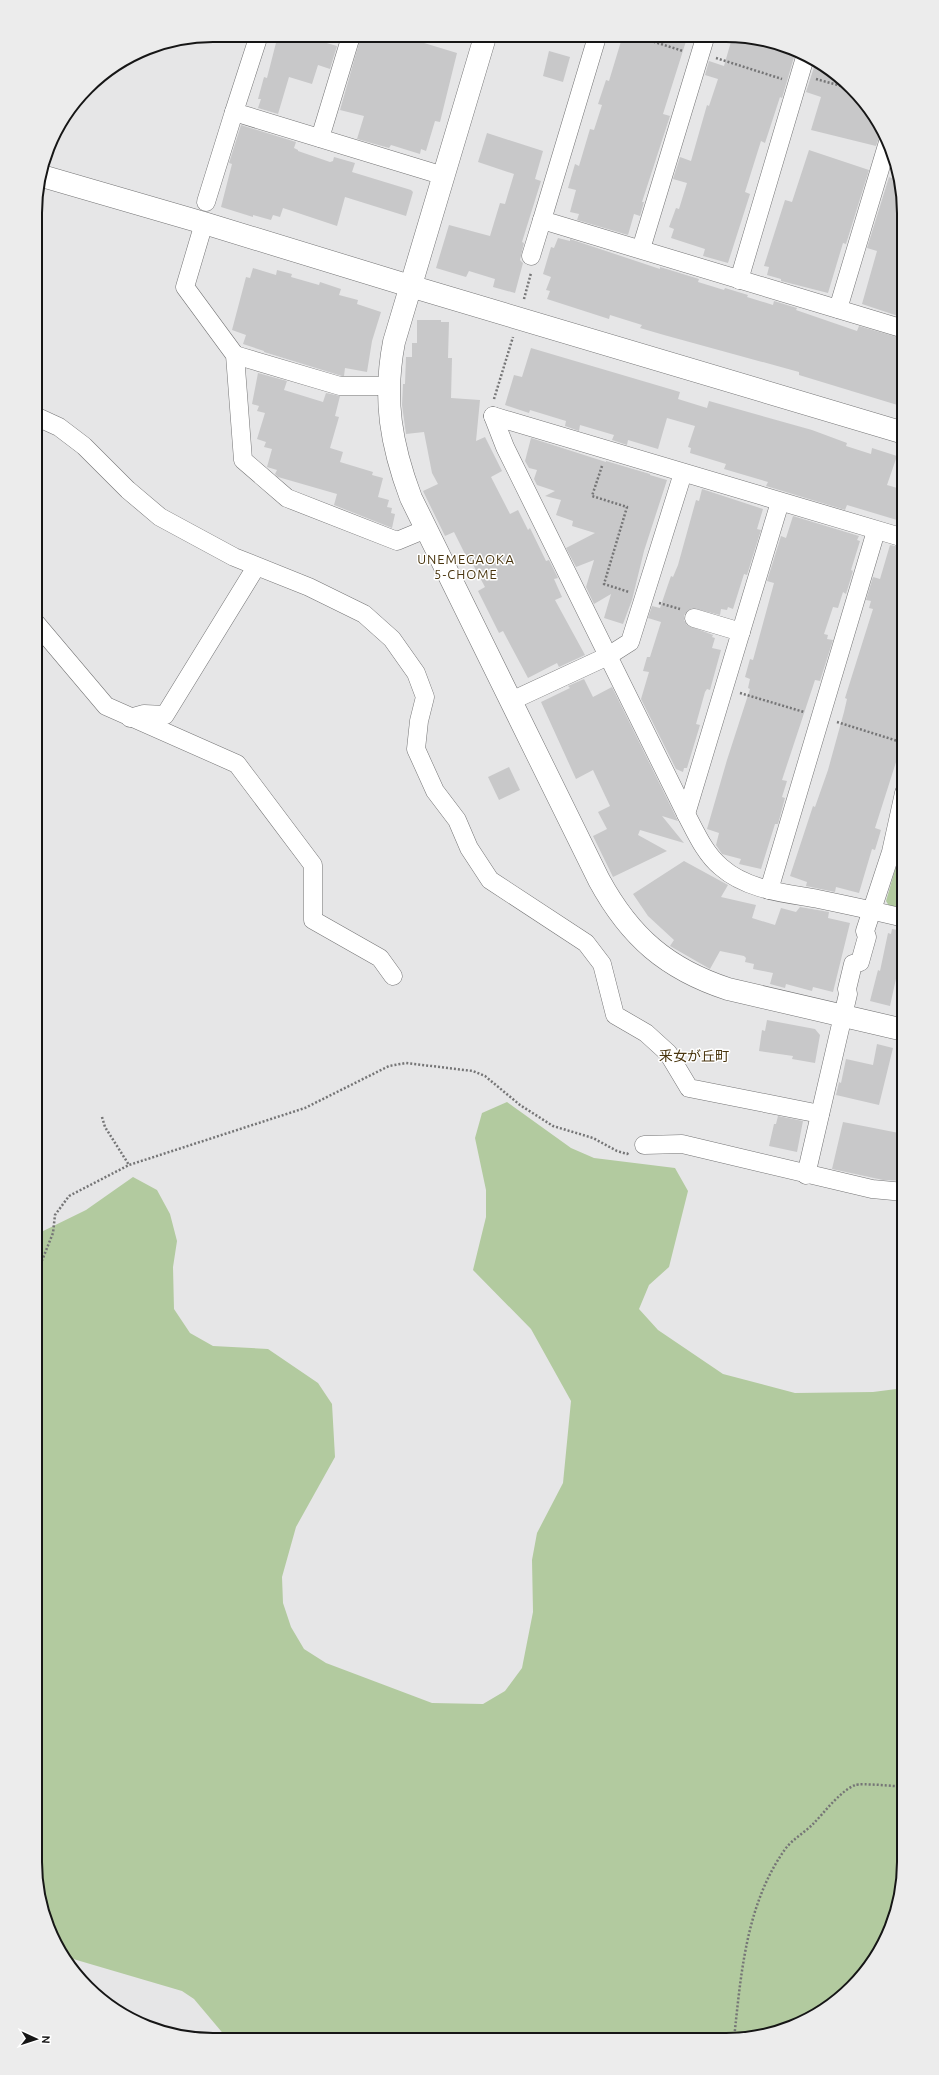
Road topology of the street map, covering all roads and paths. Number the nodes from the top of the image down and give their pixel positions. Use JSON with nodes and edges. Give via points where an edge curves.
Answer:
{"nodes":[{"id":1,"x":257,"y":42,"type":"edge"},
{"id":2,"x":349,"y":42,"type":"edge"},
{"id":3,"x":484,"y":42,"type":"edge"},
{"id":4,"x":595,"y":42,"type":"edge"},
{"id":5,"x":664,"y":42,"type":"edge"},
{"id":6,"x":702,"y":49,"type":"edge"},
{"id":7,"x":804,"y":61,"type":"edge"},
{"id":8,"x":799,"y":79,"type":"junction"},
{"id":9,"x":842,"y":87,"type":"edge"},
{"id":10,"x":234,"y":112,"type":"junction"},
{"id":11,"x":320,"y":138,"type":"junction"},
{"id":12,"x":885,"y":151,"type":"edge"},
{"id":13,"x":444,"y":176,"type":"junction"},
{"id":14,"x":46,"y":177,"type":"edge"},
{"id":15,"x":205,"y":213,"type":"junction"},
{"id":16,"x":542,"y":220,"type":"junction"},
{"id":17,"x":641,"y":249,"type":"junction"},
{"id":18,"x":531,"y":256,"type":"dead end"},
{"id":19,"x":739,"y":280,"type":"junction"},
{"id":20,"x":410,"y":286,"type":"junction"},
{"id":21,"x":838,"y":309,"type":"junction"},
{"id":22,"x":897,"y":327,"type":"edge"},
{"id":23,"x":235,"y":355,"type":"junction"},
{"id":24,"x":389,"y":386,"type":"junction"},
{"id":25,"x":42,"y":419,"type":"edge"},
{"id":26,"x":897,"y":431,"type":"edge"},
{"id":27,"x":607,"y":450,"type":"junction"},
{"id":28,"x":683,"y":473,"type":"junction"},
{"id":29,"x":780,"y":502,"type":"junction"},
{"id":30,"x":426,"y":529,"type":"junction"},
{"id":31,"x":876,"y":531,"type":"junction"},
{"id":32,"x":897,"y":536,"type":"edge"},
{"id":33,"x":256,"y":567,"type":"junction"},
{"id":34,"x":644,"y":597,"type":"junction"},
{"id":35,"x":694,"y":618,"type":"joint"},
{"id":36,"x":42,"y":630,"type":"edge"},
{"id":37,"x":741,"y":632,"type":"junction"},
{"id":38,"x":608,"y":656,"type":"junction"},
{"id":39,"x":511,"y":701,"type":"junction"},
{"id":40,"x":129,"y":718,"type":"junction"},
{"id":41,"x":686,"y":814,"type":"junction"},
{"id":42,"x":897,"y":825,"type":"edge"},
{"id":43,"x":769,"y":890,"type":"junction"},
{"id":44,"x":871,"y":910,"type":"junction"},
{"id":45,"x":897,"y":916,"type":"edge"},
{"id":46,"x":393,"y":976,"type":"dead end"},
{"id":47,"x":843,"y":1017,"type":"junction"},
{"id":48,"x":897,"y":1029,"type":"edge"},
{"id":49,"x":820,"y":1114,"type":"junction"},
{"id":50,"x":102,"y":1117,"type":"dead end"},
{"id":51,"x":644,"y":1145,"type":"joint"},
{"id":52,"x":129,"y":1165,"type":"junction"},
{"id":53,"x":806,"y":1175,"type":"junction"},
{"id":54,"x":897,"y":1191,"type":"edge"},
{"id":55,"x":42,"y":1260,"type":"edge"},
{"id":56,"x":897,"y":1787,"type":"edge"},
{"id":57,"x":735,"y":2033,"type":"edge"}],
"edges":[{"from":1,"to":10,"type":"street"},
{"from":2,"to":11,"type":"street"},
{"from":3,"to":13,"type":"street"},
{"from":4,"to":16,"type":"street"},
{"from":5,"to":6,"type":"path"},
{"from":6,"to":8,"type":"path"},
{"from":6,"to":17,"type":"street"},
{"from":7,"to":8,"type":"street"},
{"from":8,"to":9,"type":"path"},
{"from":8,"to":19,"type":"street"},
{"from":10,"to":11,"type":"street"},
{"from":10,"to":15,"type":"street"},
{"from":11,"to":13,"type":"street"},
{"from":12,"to":21,"type":"street"},
{"from":13,"to":20,"type":"street"},
{"from":14,"to":15,"type":"street"},
{"from":15,"to":20,"type":"street"},
{"from":15,"to":23,"type":"street","via":[[185,287]]},
{"from":16,"to":17,"type":"street"},
{"from":16,"to":18,"type":"street"},
{"from":17,"to":19,"type":"street"},
{"from":19,"to":21,"type":"street"},
{"from":20,"to":24,"type":"street","via":[[394,342]]},
{"from":20,"to":26,"type":"street"},
{"from":21,"to":22,"type":"street"},
{"from":23,"to":24,"type":"street","via":[[340,386]]},
{"from":23,"to":30,"type":"street","via":[[243,460],[287,498],[397,541]]},
{"from":24,"to":30,"type":"street","via":[[390,429],[398,465]]},
{"from":25,"to":33,"type":"street","via":[[59,427],[84,446],[128,490],[160,517]]},
{"from":27,"to":28,"type":"street"},
{"from":27,"to":34,"type":"path","via":[[592,496],[628,506],[604,584]]},
{"from":27,"to":38,"type":"street","via":[[493,416],[505,447]]},
{"from":28,"to":29,"type":"street"},
{"from":28,"to":34,"type":"street"},
{"from":29,"to":31,"type":"street"},
{"from":29,"to":37,"type":"street"},
{"from":30,"to":39,"type":"street"},
{"from":31,"to":32,"type":"street"},
{"from":31,"to":43,"type":"street"},
{"from":33,"to":40,"type":"street","via":[[165,715],[144,714]]},
{"from":33,"to":49,"type":"street","via":[[309,587],[364,614],[392,639],[416,673],[425,697],[416,749],[435,791],[457,820],[469,848],[490,880],[586,943],[602,964],[614,1015],[646,1033],[668,1053],[689,1088]]},
{"from":34,"to":35,"type":"path","via":[[695,613]]},
{"from":34,"to":38,"type":"street","via":[[630,642]]},
{"from":35,"to":37,"type":"street"},
{"from":36,"to":40,"type":"street","via":[[106,706]]},
{"from":37,"to":41,"type":"street"},
{"from":38,"to":39,"type":"street"},
{"from":38,"to":41,"type":"street"},
{"from":39,"to":47,"type":"street","via":[[610,900],[623,919],[648,945],[673,965],[709,983]]},
{"from":40,"to":46,"type":"street","via":[[237,764],[313,865],[313,920],[380,958]]},
{"from":41,"to":43,"type":"street","via":[[700,841],[721,867],[745,882]]},
{"from":42,"to":44,"type":"street","via":[[891,852]]},
{"from":43,"to":44,"type":"street"},
{"from":44,"to":45,"type":"street"},
{"from":44,"to":47,"type":"street","via":[[860,962],[854,964],[847,989]]},
{"from":47,"to":48,"type":"street"},
{"from":47,"to":49,"type":"street"},
{"from":49,"to":53,"type":"street"},
{"from":50,"to":52,"type":"path","via":[[105,1127]]},
{"from":51,"to":52,"type":"path","via":[[627,1154],[617,1151],[593,1138],[553,1126],[520,1105],[485,1076],[465,1069],[406,1063],[389,1066],[305,1108]]},
{"from":51,"to":53,"type":"street","via":[[682,1144]]},
{"from":52,"to":55,"type":"path","via":[[70,1196],[55,1215],[53,1233]]},
{"from":53,"to":54,"type":"street","via":[[872,1189]]},
{"from":56,"to":57,"type":"path","via":[[856,1785],[841,1795],[787,1847],[770,1873],[755,1906],[740,1984]]}]}
